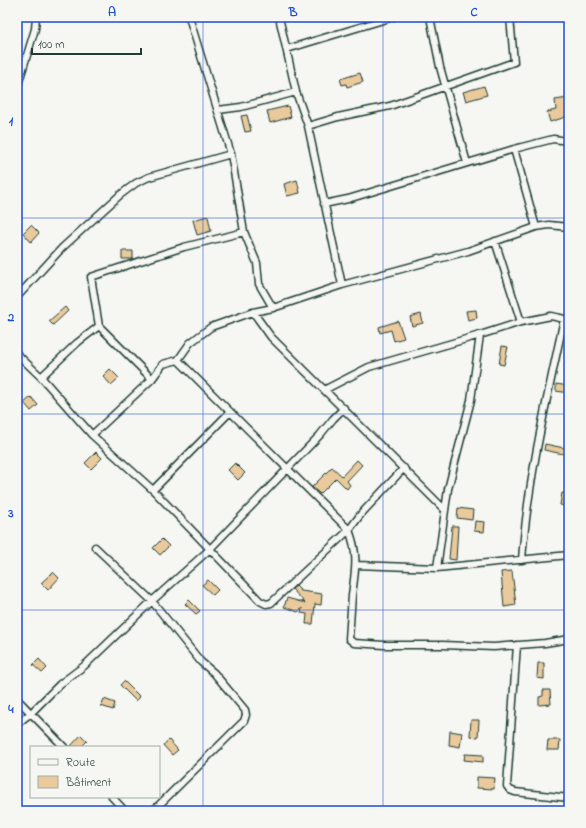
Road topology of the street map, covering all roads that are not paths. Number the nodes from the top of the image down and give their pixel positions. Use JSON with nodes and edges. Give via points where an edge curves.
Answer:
{"nodes":[{"id":1,"x":36,"y":17,"type":"edge"},
{"id":2,"x":190,"y":17,"type":"edge"},
{"id":3,"x":279,"y":17,"type":"edge"},
{"id":4,"x":393,"y":17,"type":"edge"},
{"id":5,"x":430,"y":17,"type":"edge"},
{"id":6,"x":510,"y":17,"type":"edge"},
{"id":7,"x":287,"y":49,"type":"junction"},
{"id":8,"x":446,"y":86,"type":"junction"},
{"id":9,"x":17,"y":88,"type":"edge"},
{"id":10,"x":296,"y":92,"type":"junction"},
{"id":11,"x":218,"y":110,"type":"junction"},
{"id":12,"x":308,"y":126,"type":"junction"},
{"id":13,"x":569,"y":141,"type":"edge"},
{"id":14,"x":514,"y":150,"type":"junction"},
{"id":15,"x":231,"y":154,"type":"junction"},
{"id":16,"x":467,"y":163,"type":"junction"},
{"id":17,"x":17,"y":168,"type":"edge"},
{"id":18,"x":17,"y":177,"type":"edge"},
{"id":19,"x":324,"y":204,"type":"junction"},
{"id":20,"x":536,"y":227,"type":"junction"},
{"id":21,"x":569,"y":227,"type":"edge"},
{"id":22,"x":244,"y":232,"type":"junction"},
{"id":23,"x":495,"y":241,"type":"junction"},
{"id":24,"x":342,"y":285,"type":"junction"},
{"id":25,"x":17,"y":298,"type":"edge"},
{"id":26,"x":273,"y":308,"type":"junction"},
{"id":27,"x":253,"y":312,"type":"junction"},
{"id":28,"x":566,"y":319,"type":"edge"},
{"id":29,"x":521,"y":322,"type":"junction"},
{"id":30,"x":99,"y":326,"type":"junction"},
{"id":31,"x":480,"y":335,"type":"junction"},
{"id":32,"x":17,"y":354,"type":"edge"},
{"id":33,"x":178,"y":360,"type":"junction"},
{"id":34,"x":41,"y":377,"type":"junction"},
{"id":35,"x":152,"y":379,"type":"junction"},
{"id":36,"x":324,"y":390,"type":"junction"},
{"id":37,"x":344,"y":408,"type":"junction"},
{"id":38,"x":230,"y":412,"type":"junction"},
{"id":39,"x":92,"y":435,"type":"junction"},
{"id":40,"x":404,"y":468,"type":"junction"},
{"id":41,"x":287,"y":470,"type":"junction"},
{"id":42,"x":153,"y":490,"type":"junction"},
{"id":43,"x":446,"y":510,"type":"junction"},
{"id":44,"x":349,"y":530,"type":"junction"},
{"id":45,"x":95,"y":547,"type":"dead end"},
{"id":46,"x":210,"y":548,"type":"junction"},
{"id":47,"x":569,"y":555,"type":"edge"},
{"id":48,"x":522,"y":560,"type":"junction"},
{"id":49,"x":356,"y":565,"type":"junction"},
{"id":50,"x":438,"y":568,"type":"junction"},
{"id":51,"x":152,"y":601,"type":"junction"},
{"id":52,"x":569,"y":639,"type":"edge"},
{"id":53,"x":517,"y":645,"type":"junction"},
{"id":54,"x":17,"y":699,"type":"edge"},
{"id":55,"x":30,"y":713,"type":"junction"},
{"id":56,"x":17,"y":724,"type":"edge"},
{"id":57,"x":63,"y":746,"type":"edge"},
{"id":58,"x":113,"y":798,"type":"edge"},
{"id":59,"x":569,"y":798,"type":"edge"},
{"id":60,"x":125,"y":811,"type":"edge"},
{"id":61,"x":153,"y":811,"type":"edge"}],
"edges":[{"from":1,"to":9,"type":"street","via":[[35,29]]},
{"from":2,"to":11,"type":"street"},
{"from":3,"to":7,"type":"street"},
{"from":4,"to":7,"type":"street"},
{"from":5,"to":8,"type":"street"},
{"from":6,"to":8,"type":"street","via":[[514,62]]},
{"from":7,"to":10,"type":"street"},
{"from":8,"to":12,"type":"street","via":[[390,106]]},
{"from":8,"to":16,"type":"street"},
{"from":10,"to":11,"type":"street","via":[[241,107]]},
{"from":10,"to":12,"type":"street"},
{"from":11,"to":15,"type":"street"},
{"from":12,"to":19,"type":"street"},
{"from":13,"to":14,"type":"street","via":[[553,139]]},
{"from":14,"to":16,"type":"street"},
{"from":14,"to":20,"type":"street"},
{"from":15,"to":22,"type":"street"},
{"from":15,"to":25,"type":"street","via":[[148,177],[136,183],[62,248]]},
{"from":16,"to":19,"type":"street"},
{"from":17,"to":18,"type":"street"},
{"from":19,"to":24,"type":"street"},
{"from":20,"to":21,"type":"street"},
{"from":20,"to":23,"type":"street"},
{"from":22,"to":26,"type":"street","via":[[257,262],[259,284]]},
{"from":22,"to":30,"type":"street","via":[[184,247],[91,277]]},
{"from":23,"to":24,"type":"street","via":[[468,251]]},
{"from":23,"to":29,"type":"street"},
{"from":24,"to":26,"type":"street"},
{"from":26,"to":27,"type":"street"},
{"from":27,"to":33,"type":"street","via":[[211,327],[190,343]]},
{"from":27,"to":36,"type":"street","via":[[271,337]]},
{"from":28,"to":29,"type":"street","via":[[551,316]]},
{"from":28,"to":48,"type":"street","via":[[535,453]]},
{"from":29,"to":31,"type":"street"},
{"from":30,"to":34,"type":"street"},
{"from":30,"to":35,"type":"street"},
{"from":31,"to":36,"type":"street","via":[[369,367]]},
{"from":31,"to":43,"type":"street","via":[[471,400],[448,489]]},
{"from":32,"to":34,"type":"street"},
{"from":33,"to":35,"type":"street","via":[[163,364]]},
{"from":33,"to":38,"type":"street"},
{"from":34,"to":39,"type":"street"},
{"from":35,"to":39,"type":"street"},
{"from":36,"to":37,"type":"street"},
{"from":37,"to":40,"type":"street"},
{"from":37,"to":41,"type":"street"},
{"from":38,"to":41,"type":"street"},
{"from":38,"to":42,"type":"street"},
{"from":39,"to":42,"type":"street"},
{"from":40,"to":43,"type":"street"},
{"from":40,"to":44,"type":"street"},
{"from":41,"to":44,"type":"street"},
{"from":41,"to":46,"type":"street"},
{"from":42,"to":46,"type":"street"},
{"from":43,"to":50,"type":"street"},
{"from":44,"to":46,"type":"street","via":[[271,603],[266,604],[260,601]]},
{"from":44,"to":49,"type":"street"},
{"from":45,"to":51,"type":"street"},
{"from":46,"to":51,"type":"street"},
{"from":47,"to":48,"type":"street"},
{"from":48,"to":50,"type":"street"},
{"from":49,"to":50,"type":"street"},
{"from":49,"to":53,"type":"street","via":[[349,640],[351,642],[494,647]]},
{"from":51,"to":55,"type":"street"},
{"from":51,"to":61,"type":"street","via":[[201,662],[242,705],[246,715],[244,721]]},
{"from":52,"to":53,"type":"street"},
{"from":53,"to":59,"type":"street","via":[[507,786],[515,792]]},
{"from":54,"to":55,"type":"street"},
{"from":55,"to":56,"type":"street"},
{"from":55,"to":57,"type":"street"},
{"from":58,"to":60,"type":"street"}]}
